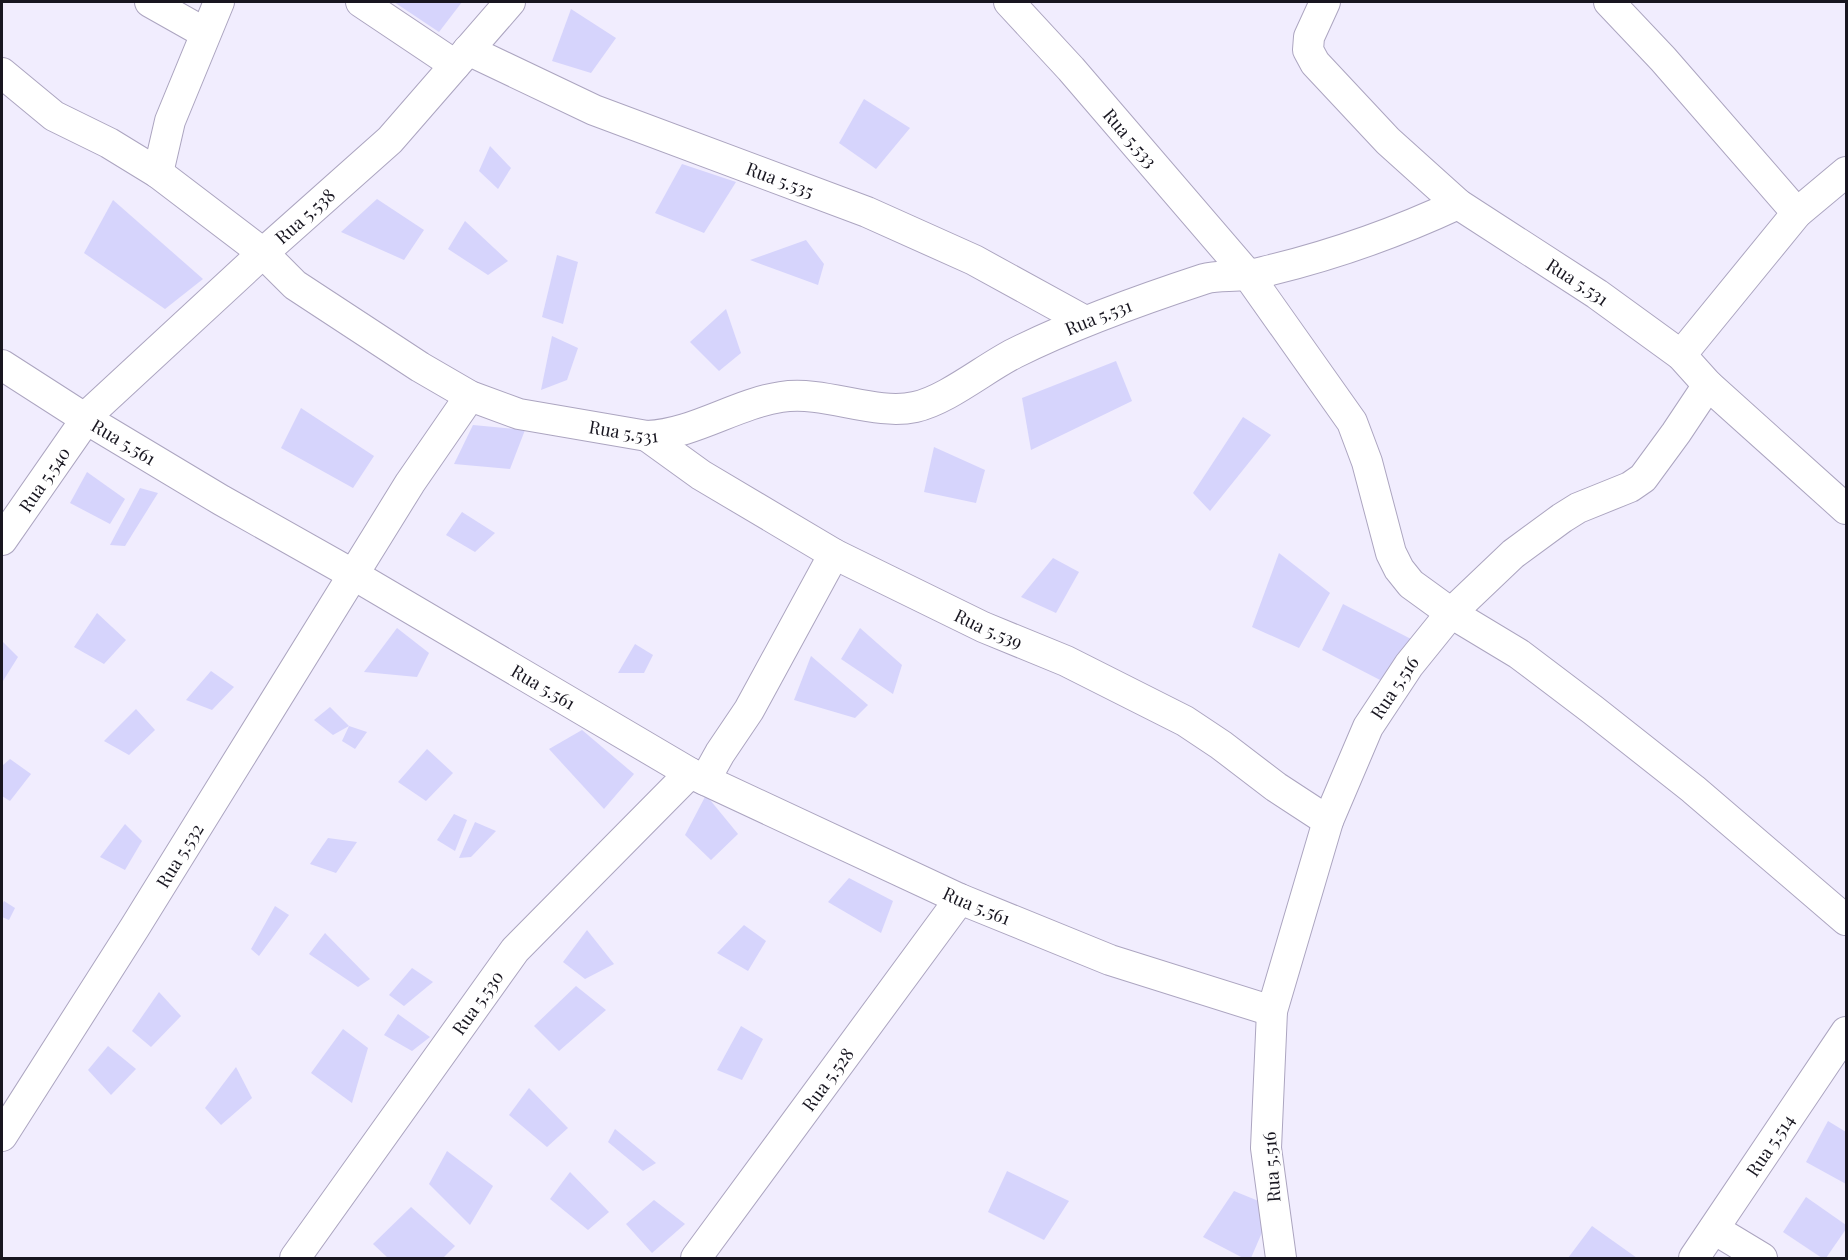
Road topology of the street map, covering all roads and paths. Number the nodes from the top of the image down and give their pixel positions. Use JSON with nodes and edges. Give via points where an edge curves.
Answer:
{"nodes":[{"id":1,"x":150,"y":2,"type":"edge"},
{"id":2,"x":219,"y":2,"type":"edge"},
{"id":3,"x":361,"y":2,"type":"edge"},
{"id":4,"x":510,"y":2,"type":"edge"},
{"id":5,"x":1009,"y":2,"type":"edge"},
{"id":6,"x":1325,"y":2,"type":"edge"},
{"id":7,"x":1609,"y":2,"type":"edge"},
{"id":8,"x":205,"y":33,"type":"junction"},
{"id":9,"x":462,"y":57,"type":"junction"},
{"id":10,"x":2,"y":73,"type":"edge"},
{"id":11,"x":1846,"y":172,"type":"edge"},
{"id":12,"x":158,"y":173,"type":"junction"},
{"id":13,"x":1458,"y":204,"type":"junction"},
{"id":14,"x":1797,"y":213,"type":"junction"},
{"id":15,"x":263,"y":253,"type":"junction"},
{"id":16,"x":1248,"y":275,"type":"junction"},
{"id":17,"x":1085,"y":321,"type":"junction"},
{"id":18,"x":1681,"y":355,"type":"junction"},
{"id":19,"x":2,"y":365,"type":"edge"},
{"id":20,"x":1708,"y":385,"type":"junction"},
{"id":21,"x":470,"y":396,"type":"junction"},
{"id":22,"x":86,"y":419,"type":"junction"},
{"id":23,"x":647,"y":436,"type":"junction"},
{"id":24,"x":1846,"y":509,"type":"edge"},
{"id":25,"x":2,"y":540,"type":"edge"},
{"id":26,"x":834,"y":554,"type":"junction"},
{"id":27,"x":354,"y":575,"type":"junction"},
{"id":28,"x":1451,"y":613,"type":"junction"},
{"id":29,"x":698,"y":777,"type":"junction"},
{"id":30,"x":1329,"y":821,"type":"junction"},
{"id":31,"x":960,"y":899,"type":"junction"},
{"id":32,"x":1846,"y":920,"type":"edge"},
{"id":33,"x":1272,"y":1011,"type":"junction"},
{"id":34,"x":1846,"y":1032,"type":"edge"},
{"id":35,"x":2,"y":1136,"type":"edge"},
{"id":36,"x":1714,"y":1230,"type":"junction"},
{"id":37,"x":295,"y":1258,"type":"edge"},
{"id":38,"x":696,"y":1258,"type":"edge"},
{"id":39,"x":1281,"y":1258,"type":"edge"},
{"id":40,"x":1694,"y":1258,"type":"edge"},
{"id":41,"x":1762,"y":1258,"type":"edge"}],
"edges":[{"from":1,"to":8,"type":"street"},
{"from":2,"to":8,"type":"street"},
{"from":3,"to":9,"type":"street","name":"Rua 5.535"},
{"from":4,"to":9,"type":"street","name":"Rua 5.538"},
{"from":5,"to":16,"type":"street","name":"Rua 5.533"},
{"from":6,"to":13,"type":"street","via":[[1309,37],[1308,50],[1315,63],[1388,141]]},
{"from":7,"to":14,"type":"street"},
{"from":8,"to":12,"type":"street","via":[[170,121]]},
{"from":9,"to":15,"type":"street","name":"Rua 5.538","via":[[390,140]]},
{"from":9,"to":17,"type":"street","name":"Rua 5.535","via":[[867,212],[975,260]]},
{"from":10,"to":12,"type":"street","name":"Rua 5.531","via":[[54,116]]},
{"from":11,"to":14,"type":"street"},
{"from":12,"to":15,"type":"street","name":"Rua 5.531"},
{"from":13,"to":16,"type":"street","name":"Rua 5.531","via":[[1408,228],[1309,261]]},
{"from":13,"to":18,"type":"street","name":"Rua 5.531","via":[[1598,294]]},
{"from":14,"to":18,"type":"street"},
{"from":15,"to":21,"type":"street","name":"Rua 5.531","via":[[295,285]]},
{"from":15,"to":22,"type":"street","name":"Rua 5.538"},
{"from":16,"to":17,"type":"street","name":"Rua 5.531","via":[[1207,278]]},
{"from":16,"to":28,"type":"street","name":"Rua 5.533","via":[[1352,422],[1368,462],[1391,553],[1399,569],[1412,584]]},
{"from":17,"to":23,"type":"street","name":"Rua 5.531","via":[[1013,354],[916,407],[894,409],[788,396],[664,435]]},
{"from":18,"to":20,"type":"street","name":"Rua 5.531"},
{"from":19,"to":22,"type":"street","name":"Rua 5.561"},
{"from":20,"to":24,"type":"street","name":"Rua 5.531"},
{"from":20,"to":28,"type":"street","name":"Rua 5.516","via":[[1642,478],[1562,518],[1513,554]]},
{"from":21,"to":23,"type":"street","name":"Rua 5.531","via":[[519,414]]},
{"from":21,"to":27,"type":"street","via":[[410,483]]},
{"from":22,"to":25,"type":"street","name":"Rua 5.540"},
{"from":22,"to":27,"type":"street","name":"Rua 5.561"},
{"from":23,"to":26,"type":"street","name":"Rua 5.539","via":[[700,475]]},
{"from":26,"to":29,"type":"street","name":"Rua 5.530","via":[[749,710]]},
{"from":26,"to":30,"type":"street","name":"Rua 5.539","via":[[983,627],[1066,661],[1185,722]]},
{"from":27,"to":29,"type":"street","name":"Rua 5.561"},
{"from":27,"to":35,"type":"street","name":"Rua 5.532"},
{"from":28,"to":30,"type":"street","name":"Rua 5.516","via":[[1409,665],[1368,727]]},
{"from":28,"to":32,"type":"street","via":[[1519,654],[1593,710],[1693,789]]},
{"from":29,"to":31,"type":"street","name":"Rua 5.561"},
{"from":29,"to":37,"type":"street","name":"Rua 5.530","via":[[515,950]]},
{"from":30,"to":33,"type":"street","name":"Rua 5.516"},
{"from":31,"to":33,"type":"street","name":"Rua 5.561","via":[[1110,960]]},
{"from":31,"to":38,"type":"street","name":"Rua 5.528"},
{"from":33,"to":39,"type":"street","name":"Rua 5.516","via":[[1266,1148]]},
{"from":34,"to":36,"type":"street","name":"Rua 5.514"},
{"from":36,"to":40,"type":"street","name":"Rua 5.514"},
{"from":36,"to":41,"type":"street"}]}
